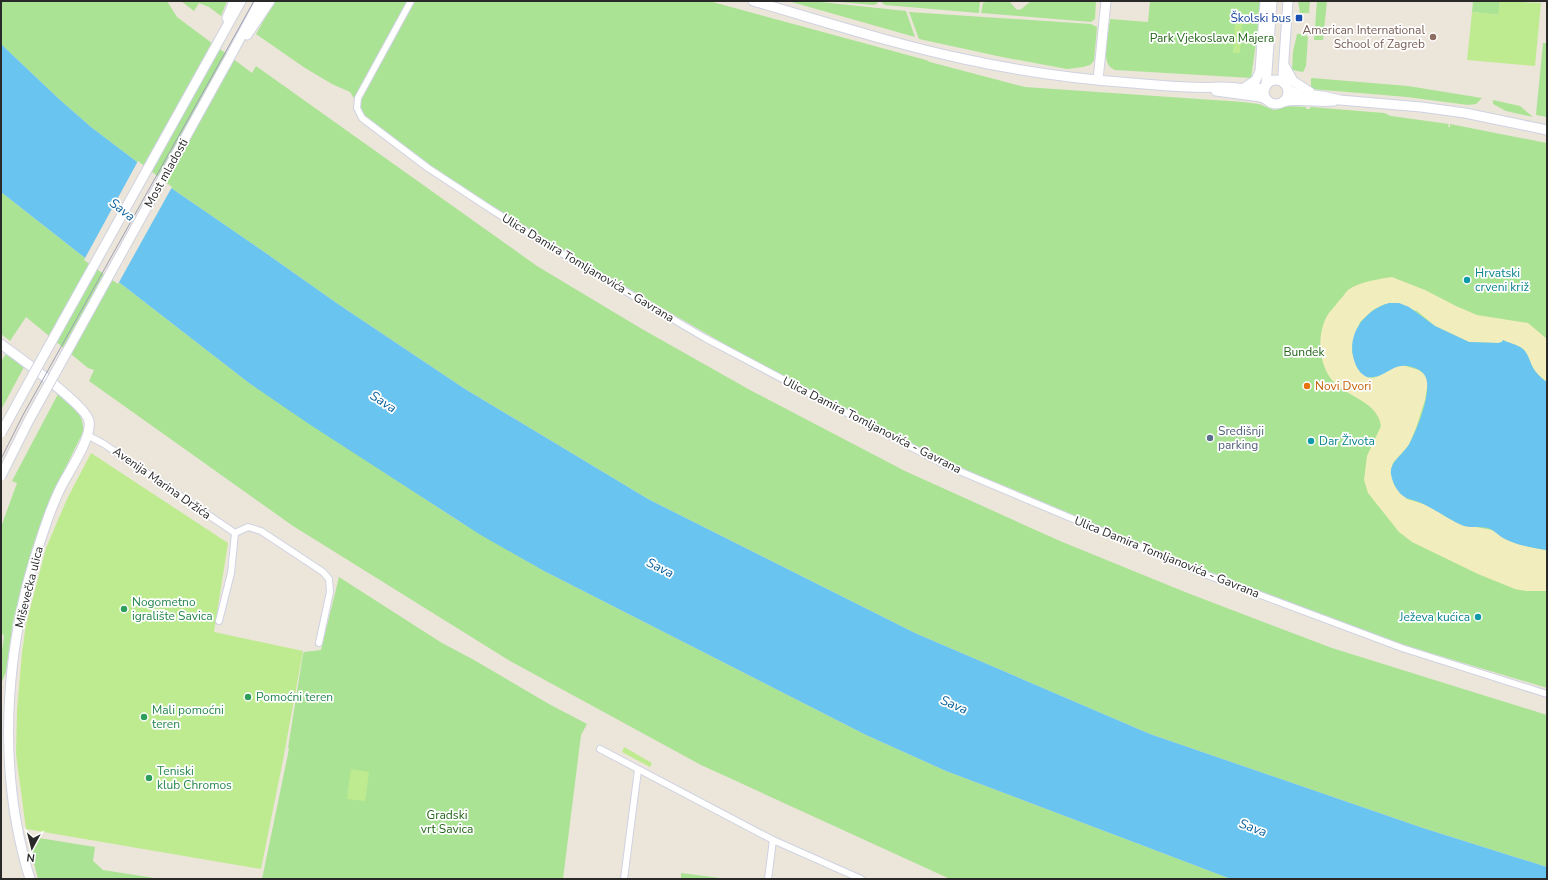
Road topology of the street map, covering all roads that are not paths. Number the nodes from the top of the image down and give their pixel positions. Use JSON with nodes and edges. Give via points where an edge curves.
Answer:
{"nodes":[{"id":1,"x":234,"y":1,"type":"edge"},
{"id":2,"x":241,"y":1,"type":"edge"},
{"id":3,"x":260,"y":1,"type":"edge"},
{"id":4,"x":270,"y":1,"type":"edge"},
{"id":5,"x":411,"y":1,"type":"edge"},
{"id":6,"x":754,"y":1,"type":"edge"},
{"id":7,"x":1106,"y":1,"type":"edge"},
{"id":8,"x":1265,"y":1,"type":"edge"},
{"id":9,"x":1272,"y":1,"type":"edge"},
{"id":10,"x":1288,"y":1,"type":"edge"},
{"id":11,"x":228,"y":22,"type":"junction"},
{"id":12,"x":244,"y":35,"type":"junction"},
{"id":13,"x":1283,"y":63,"type":"junction"},
{"id":14,"x":1098,"y":80,"type":"junction"},
{"id":15,"x":1265,"y":86,"type":"junction"},
{"id":16,"x":1286,"y":86,"type":"junction"},
{"id":17,"x":1204,"y":88,"type":"junction"},
{"id":18,"x":1244,"y":88,"type":"junction"},
{"id":19,"x":1317,"y":95,"type":"junction"},
{"id":20,"x":1267,"y":100,"type":"junction"},
{"id":21,"x":1340,"y":100,"type":"junction"},
{"id":22,"x":1283,"y":102,"type":"junction"},
{"id":23,"x":1547,"y":130,"type":"edge"},
{"id":24,"x":2,"y":345,"type":"edge"},
{"id":25,"x":1,"y":433,"type":"edge"},
{"id":26,"x":87,"y":435,"type":"junction"},
{"id":27,"x":1,"y":476,"type":"edge"},
{"id":28,"x":235,"y":533,"type":"junction"},
{"id":29,"x":219,"y":621,"type":"dead end"},
{"id":30,"x":319,"y":643,"type":"dead end"},
{"id":31,"x":1547,"y":694,"type":"edge"},
{"id":32,"x":600,"y":749,"type":"dead end"},
{"id":33,"x":638,"y":770,"type":"junction"},
{"id":34,"x":773,"y":840,"type":"junction"},
{"id":35,"x":30,"y":879,"type":"edge"},
{"id":36,"x":624,"y":879,"type":"edge"},
{"id":37,"x":768,"y":879,"type":"edge"},
{"id":38,"x":861,"y":879,"type":"edge"}],
"edges":[{"from":1,"to":11,"type":"street"},
{"from":2,"to":11,"type":"street"},
{"from":3,"to":12,"type":"street"},
{"from":4,"to":12,"type":"street"},
{"from":5,"to":31,"type":"street","name":"Ulica Damira Tomljanovića - Gavrana","via":[[358,98],[357,108],[362,118],[428,168],[574,261],[705,338],[945,465],[1206,574],[1402,648]]},
{"from":6,"to":14,"type":"street","via":[[964,59]]},
{"from":7,"to":14,"type":"street"},
{"from":8,"to":18,"type":"street","via":[[1260,71],[1256,80]]},
{"from":9,"to":15,"type":"street"},
{"from":10,"to":13,"type":"street"},
{"from":11,"to":25,"type":"street","name":"Most mladosti","bridge":true},
{"from":12,"to":27,"type":"street","name":"Most mladosti","bridge":true,"via":[[28,420]]},
{"from":13,"to":16,"type":"street","via":[[1282,76]]},
{"from":13,"to":19,"type":"street","via":[[1296,85]]},
{"from":14,"to":17,"type":"street"},
{"from":15,"to":16,"type":"street","via":[[1275,80]]},
{"from":15,"to":18,"type":"street","via":[[1259,89]]},
{"from":15,"to":20,"type":"street"},
{"from":16,"to":19,"type":"street","via":[[1296,93]]},
{"from":16,"to":22,"type":"street","via":[[1288,95]]},
{"from":17,"to":18,"type":"street"},
{"from":17,"to":20,"type":"street"},
{"from":19,"to":21,"type":"street"},
{"from":20,"to":22,"type":"street","via":[[1273,104]]},
{"from":21,"to":22,"type":"street"},
{"from":21,"to":23,"type":"street","via":[[1446,110]]},
{"from":24,"to":26,"type":"street","via":[[83,410],[88,420]]},
{"from":26,"to":28,"type":"street","name":"Avenija Marina Držića"},
{"from":26,"to":35,"type":"street","name":"Miševečka ulica","via":[[60,489],[42,537],[24,598],[14,655],[9,713],[10,762],[17,821]]},
{"from":28,"to":29,"type":"street","via":[[231,573]]},
{"from":28,"to":30,"type":"street","via":[[248,527],[260,530],[323,572],[329,579],[330,592]]},
{"from":32,"to":33,"type":"street"},
{"from":33,"to":34,"type":"street"},
{"from":33,"to":36,"type":"street"},
{"from":34,"to":37,"type":"street"},
{"from":34,"to":38,"type":"street"}]}
